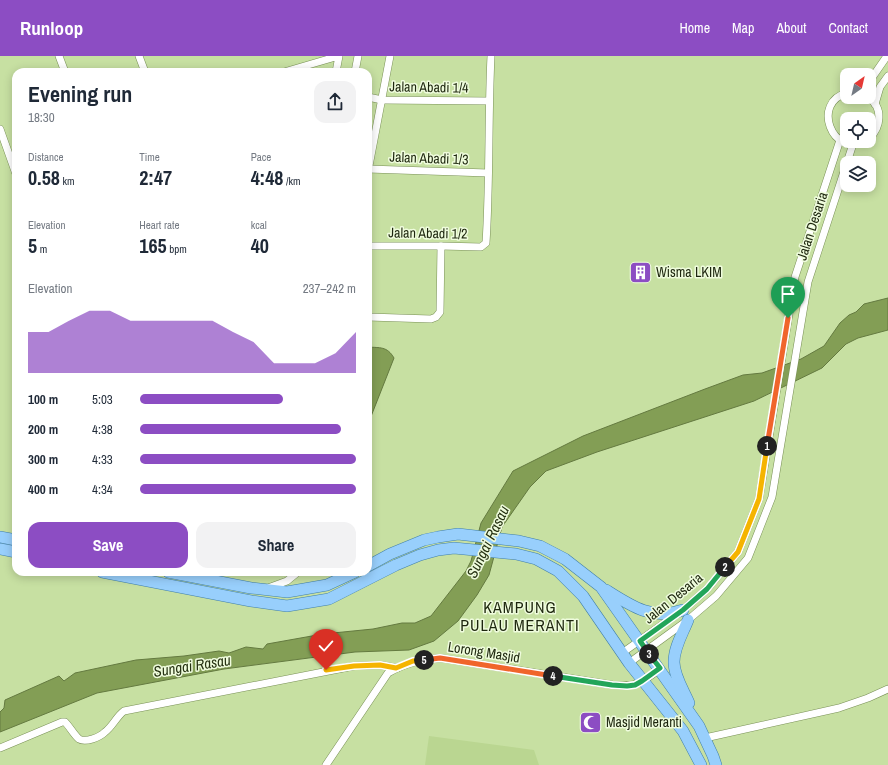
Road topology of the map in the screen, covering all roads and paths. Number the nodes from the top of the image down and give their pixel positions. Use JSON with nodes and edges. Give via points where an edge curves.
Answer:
{"nodes":[{"id":1,"x":61,"y":56,"type":"edge"},
{"id":2,"x":139,"y":56,"type":"edge"},
{"id":3,"x":358,"y":56,"type":"edge"},
{"id":4,"x":390,"y":56,"type":"edge"},
{"id":5,"x":491,"y":56,"type":"edge"},
{"id":6,"x":887,"y":56,"type":"edge"},
{"id":7,"x":64,"y":68,"type":"edge"},
{"id":8,"x":144,"y":68,"type":"edge"},
{"id":9,"x":298,"y":68,"type":"edge"},
{"id":10,"x":337,"y":68,"type":"edge"},
{"id":11,"x":356,"y":68,"type":"edge"},
{"id":12,"x":876,"y":72,"type":"edge"},
{"id":13,"x":888,"y":76,"type":"edge"},
{"id":14,"x":840,"y":96,"type":"edge"},
{"id":15,"x":372,"y":98,"type":"edge"},
{"id":16,"x":382,"y":100,"type":"junction"},
{"id":17,"x":876,"y":101,"type":"edge"},
{"id":18,"x":489,"y":102,"type":"junction"},
{"id":19,"x":875,"y":104,"type":"edge"},
{"id":20,"x":0,"y":129,"type":"edge"},
{"id":21,"x":876,"y":131,"type":"edge"},
{"id":22,"x":840,"y":140,"type":"joint"},
{"id":23,"x":852,"y":148,"type":"edge"},
{"id":24,"x":372,"y":150,"type":"edge"},
{"id":25,"x":12,"y":163,"type":"edge"},
{"id":26,"x":372,"y":170,"type":"edge"},
{"id":27,"x":488,"y":173,"type":"junction"},
{"id":28,"x":372,"y":246,"type":"edge"},
{"id":29,"x":441,"y":246,"type":"junction"},
{"id":30,"x":372,"y":317,"type":"edge"},
{"id":31,"x":0,"y":537,"type":"edge"},
{"id":32,"x":12,"y":539,"type":"edge"},
{"id":33,"x":0,"y":549,"type":"edge"},
{"id":34,"x":12,"y":551,"type":"edge"},
{"id":35,"x":372,"y":564,"type":"edge"},
{"id":36,"x":123,"y":576,"type":"edge"},
{"id":37,"x":189,"y":576,"type":"edge"},
{"id":38,"x":293,"y":576,"type":"edge"},
{"id":39,"x":346,"y":576,"type":"edge"},
{"id":40,"x":601,"y":586,"type":"junction"},
{"id":41,"x":262,"y":590,"type":"junction"},
{"id":42,"x":686,"y":615,"type":"junction"},
{"id":43,"x":640,"y":641,"type":"junction"},
{"id":44,"x":647,"y":651,"type":"junction"},
{"id":45,"x":622,"y":653,"type":"junction"},
{"id":46,"x":629,"y":663,"type":"junction"},
{"id":47,"x":396,"y":668,"type":"junction"},
{"id":48,"x":660,"y":668,"type":"junction"},
{"id":49,"x":642,"y":681,"type":"junction"},
{"id":50,"x":888,"y":689,"type":"edge"},
{"id":51,"x":699,"y":726,"type":"junction"},
{"id":52,"x":705,"y":738,"type":"junction"},
{"id":53,"x":0,"y":748,"type":"edge"},
{"id":54,"x":326,"y":765,"type":"edge"},
{"id":55,"x":701,"y":765,"type":"edge"},
{"id":56,"x":716,"y":765,"type":"edge"}],
"edges":[{"from":1,"to":7,"type":"street"},
{"from":2,"to":8,"type":"street"},
{"from":3,"to":11,"type":"street"},
{"from":4,"to":16,"type":"street"},
{"from":5,"to":18,"type":"street"},
{"from":6,"to":12,"type":"street"},
{"from":9,"to":10,"type":"street","via":[[339,56]]},
{"from":13,"to":17,"type":"street"},
{"from":14,"to":22,"type":"street","via":[[832,104],[828,117],[831,131]]},
{"from":15,"to":16,"type":"street","name":"Jalan Abadi 1/4"},
{"from":16,"to":18,"type":"street","name":"Jalan Abadi 1/4"},
{"from":16,"to":24,"type":"street"},
{"from":18,"to":27,"type":"street"},
{"from":19,"to":21,"type":"street","via":[[880,118]]},
{"from":20,"to":25,"type":"street"},
{"from":22,"to":42,"type":"street","name":"Jalan Desaria","via":[[795,277],[759,499],[738,552]]},
{"from":23,"to":42,"type":"street","name":"Jalan Desaria","via":[[808,282],[772,497],[748,558],[716,596]]},
{"from":26,"to":27,"type":"street","name":"Jalan Abadi 1/3"},
{"from":27,"to":29,"type":"street","name":"Jalan Abadi 1/2","via":[[486,243],[481,247]]},
{"from":28,"to":29,"type":"street","name":"Jalan Abadi 1/2"},
{"from":29,"to":30,"type":"street","via":[[440,312],[436,317]]},
{"from":31,"to":32,"type":"main road"},
{"from":33,"to":34,"type":"main road"},
{"from":35,"to":40,"type":"main road","via":[[424,540],[458,534],[540,546],[565,559]]},
{"from":36,"to":45,"type":"main road","via":[[287,606],[329,598],[420,555],[454,548],[516,554],[536,559],[558,571],[583,596]]},
{"from":37,"to":41,"type":"main road"},
{"from":38,"to":41,"type":"street","via":[[287,581]]},
{"from":39,"to":41,"type":"main road","via":[[327,585],[287,592]]},
{"from":40,"to":42,"type":"main road","via":[[627,604],[643,611]]},
{"from":40,"to":43,"type":"main road"},
{"from":42,"to":43,"type":"street","name":"Jalan Desaria"},
{"from":42,"to":44,"type":"street","name":"Jalan Desaria"},
{"from":42,"to":51,"type":"main road","via":[[674,663]]},
{"from":43,"to":44,"type":"main road"},
{"from":43,"to":45,"type":"street","name":"Jalan Desaria"},
{"from":44,"to":46,"type":"street","name":"Jalan Desaria"},
{"from":44,"to":48,"type":"main road"},
{"from":45,"to":46,"type":"main road"},
{"from":46,"to":49,"type":"main road"},
{"from":47,"to":49,"type":"street","name":"Lorong Masjid","via":[[413,661],[440,658],[612,685],[635,685]]},
{"from":47,"to":53,"type":"street","via":[[380,665],[347,667],[124,711],[106,732],[84,741],[62,722]]},
{"from":47,"to":54,"type":"street","name":"Lorong Masjid","via":[[381,681]]},
{"from":48,"to":49,"type":"street","name":"Lorong Masjid"},
{"from":48,"to":51,"type":"main road"},
{"from":49,"to":55,"type":"main road","via":[[683,731]]},
{"from":50,"to":52,"type":"street","via":[[839,708]]},
{"from":51,"to":52,"type":"main road"},
{"from":52,"to":56,"type":"main road"}]}
